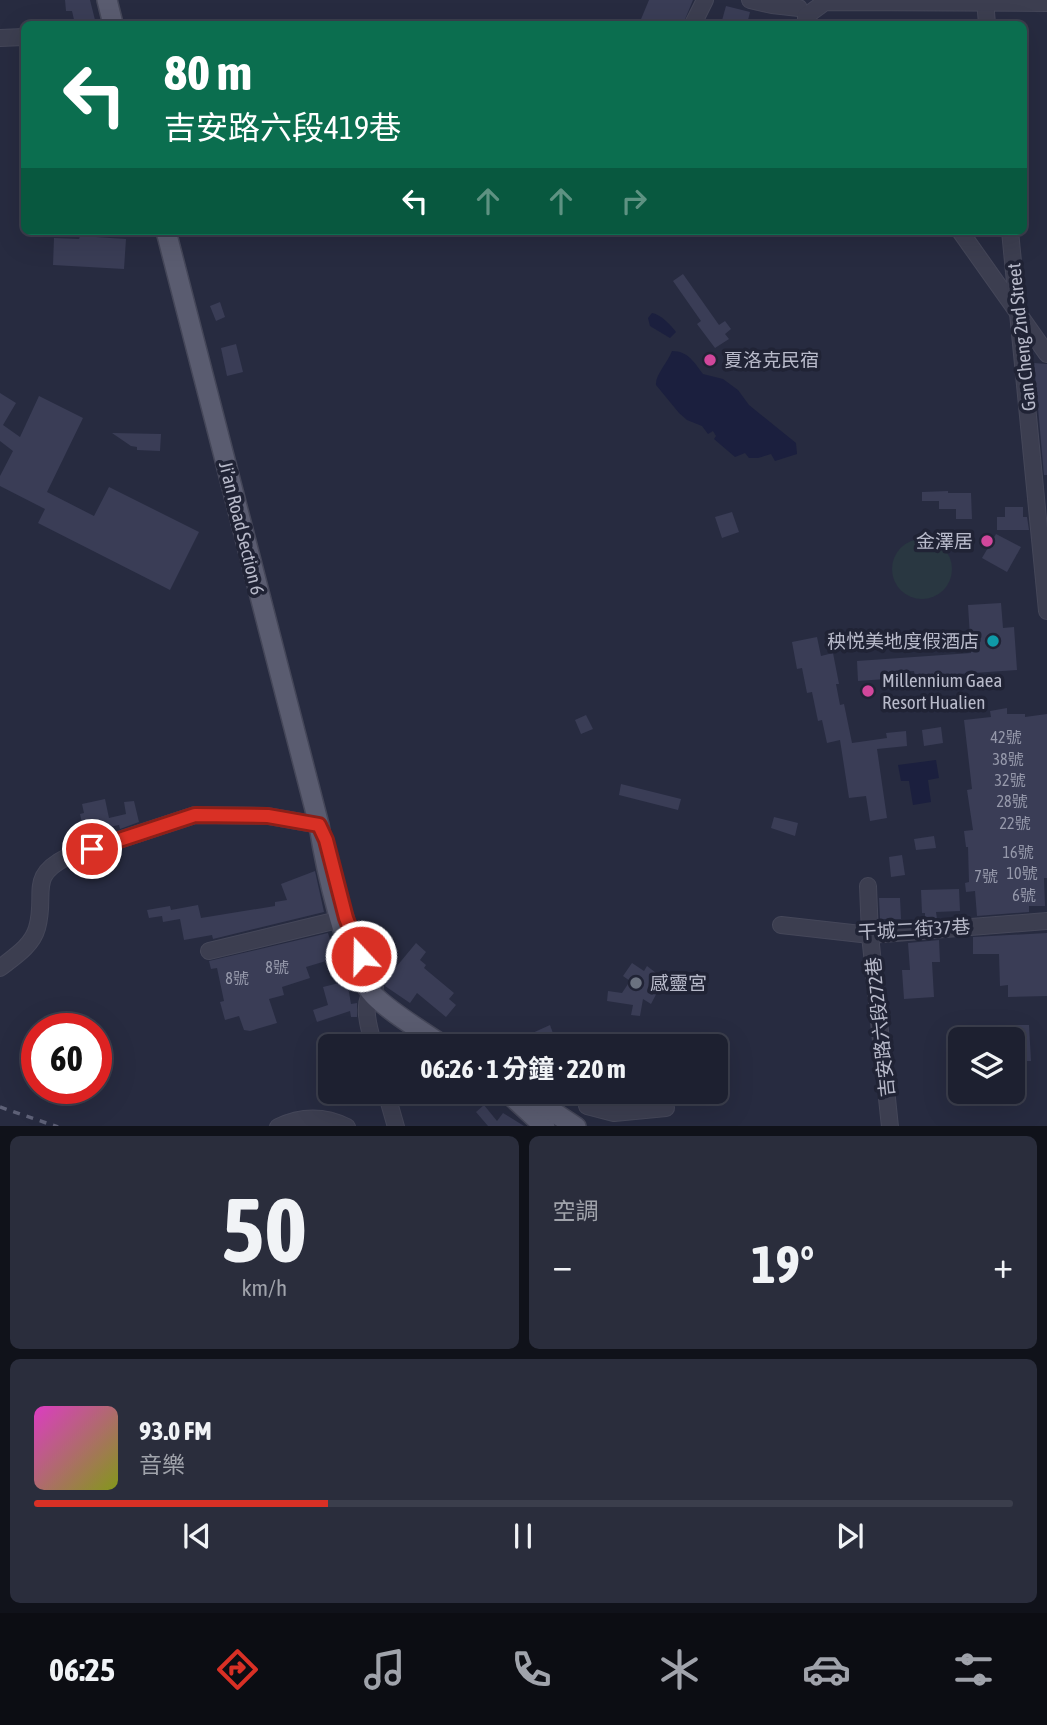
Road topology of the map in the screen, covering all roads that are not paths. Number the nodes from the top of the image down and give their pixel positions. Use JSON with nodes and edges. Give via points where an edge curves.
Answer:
{"nodes":[{"id":1,"x":107,"y":0,"type":"edge"},
{"id":2,"x":705,"y":0,"type":"edge"},
{"id":3,"x":750,"y":0,"type":"edge"},
{"id":4,"x":985,"y":2,"type":"edge"},
{"id":5,"x":1047,"y":3,"type":"edge"},
{"id":6,"x":803,"y":13,"type":"edge"},
{"id":7,"x":112,"y":21,"type":"edge"},
{"id":8,"x":694,"y":21,"type":"edge"},
{"id":9,"x":988,"y":21,"type":"edge"},
{"id":10,"x":21,"y":37,"type":"edge"},
{"id":11,"x":0,"y":38,"type":"edge"},
{"id":12,"x":167,"y":235,"type":"edge"},
{"id":13,"x":963,"y":235,"type":"edge"},
{"id":14,"x":1010,"y":235,"type":"edge"},
{"id":15,"x":1019,"y":315,"type":"junction"},
{"id":16,"x":1047,"y":354,"type":"edge"},
{"id":17,"x":1041,"y":484,"type":"edge"},
{"id":18,"x":1047,"y":611,"type":"edge"},
{"id":19,"x":319,"y":825,"type":"junction"},
{"id":20,"x":868,"y":886,"type":"dead end"},
{"id":21,"x":343,"y":919,"type":"junction"},
{"id":22,"x":1047,"y":921,"type":"edge"},
{"id":23,"x":781,"y":925,"type":"dead end"},
{"id":24,"x":870,"y":935,"type":"junction"},
{"id":25,"x":209,"y":951,"type":"dead end"},
{"id":26,"x":0,"y":968,"type":"edge"},
{"id":27,"x":373,"y":988,"type":"junction"},
{"id":28,"x":370,"y":1034,"type":"edge"},
{"id":29,"x":429,"y":1034,"type":"edge"},
{"id":30,"x":440,"y":1034,"type":"edge"},
{"id":31,"x":390,"y":1104,"type":"edge"},
{"id":32,"x":520,"y":1104,"type":"edge"},
{"id":33,"x":540,"y":1104,"type":"edge"},
{"id":34,"x":587,"y":1106,"type":"dead end"},
{"id":35,"x":666,"y":1108,"type":"dead end"},
{"id":36,"x":569,"y":1125,"type":"edge"},
{"id":37,"x":278,"y":1126,"type":"edge"},
{"id":38,"x":347,"y":1126,"type":"edge"},
{"id":39,"x":396,"y":1126,"type":"edge"},
{"id":40,"x":545,"y":1126,"type":"edge"},
{"id":41,"x":890,"y":1126,"type":"edge"}],
"edges":[{"from":1,"to":7,"type":"main road"},
{"from":2,"to":8,"type":"street"},
{"from":3,"to":6,"type":"street"},
{"from":4,"to":5,"type":"street"},
{"from":4,"to":6,"type":"street","via":[[825,2],[806,16]]},
{"from":4,"to":9,"type":"street"},
{"from":10,"to":11,"type":"street"},
{"from":12,"to":19,"type":"main road","name":"Ji’an Road Section 6"},
{"from":13,"to":15,"type":"street"},
{"from":14,"to":15,"type":"street","name":"Gan Cheng 2nd Street"},
{"from":15,"to":16,"type":"street"},
{"from":15,"to":17,"type":"street","name":"Gan Cheng 2nd Street"},
{"from":17,"to":18,"type":"street","name":"Gan Cheng 2nd Street"},
{"from":19,"to":21,"type":"main road","name":"Ji’an Road Section 6"},
{"from":19,"to":26,"type":"street","via":[[268,816],[195,815],[67,857],[49,866],[42,878],[37,930],[25,949]]},
{"from":20,"to":24,"type":"street","name":"吉安路六段272巷"},
{"from":21,"to":25,"type":"street"},
{"from":21,"to":27,"type":"main road","name":"Ji’an Road Section 6","via":[[353,960]]},
{"from":22,"to":24,"type":"street","name":"干城二街37巷"},
{"from":23,"to":24,"type":"street","name":"干城二街37巷"},
{"from":24,"to":41,"type":"street","name":"吉安路六段272巷"},
{"from":27,"to":28,"type":"street","via":[[366,1019]]},
{"from":27,"to":29,"type":"main road","name":"Ji’an Road Section 6"},
{"from":27,"to":30,"type":"main road","name":"Ji’an Road Section 6"},
{"from":31,"to":39,"type":"street"},
{"from":32,"to":40,"type":"main road"},
{"from":33,"to":36,"type":"main road"},
{"from":34,"to":35,"type":"street","via":[[614,1113]]},
{"from":37,"to":38,"type":"street","via":[[331,1119]]}]}
